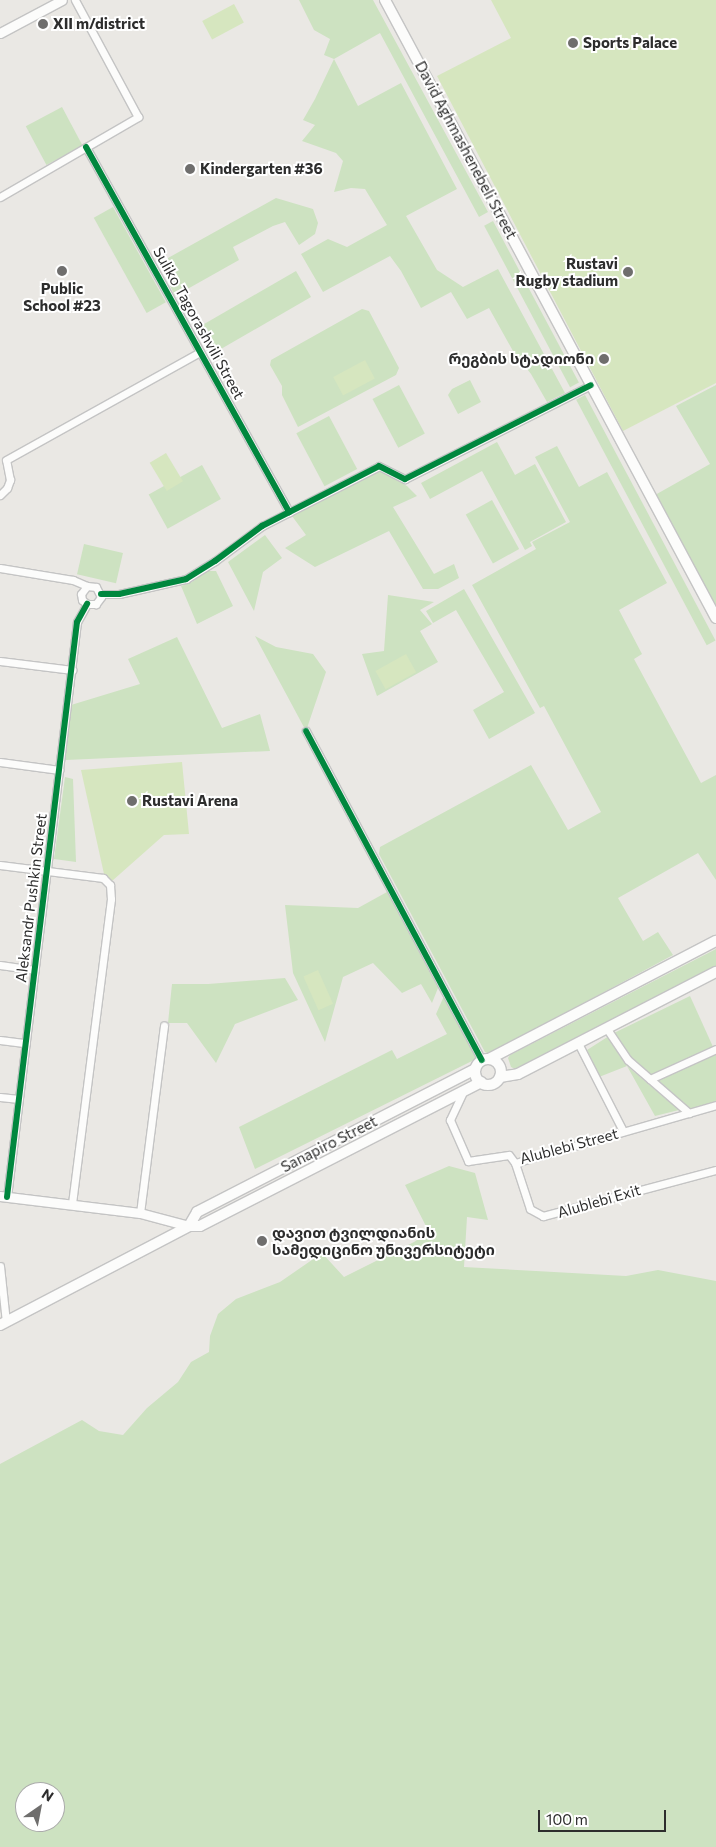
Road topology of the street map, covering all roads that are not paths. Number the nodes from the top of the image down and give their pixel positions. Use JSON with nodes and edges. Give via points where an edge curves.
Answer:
{"nodes":[{"id":1,"x":62,"y":0,"type":"edge"},
{"id":2,"x":75,"y":0,"type":"edge"},
{"id":3,"x":385,"y":0,"type":"edge"},
{"id":4,"x":0,"y":33,"type":"edge"},
{"id":5,"x":86,"y":147,"type":"junction"},
{"id":6,"x":0,"y":197,"type":"edge"},
{"id":7,"x":200,"y":352,"type":"junction"},
{"id":8,"x":591,"y":385,"type":"junction"},
{"id":9,"x":0,"y":495,"type":"edge"},
{"id":10,"x":289,"y":512,"type":"junction"},
{"id":11,"x":0,"y":568,"type":"edge"},
{"id":12,"x":87,"y":586,"type":"junction"},
{"id":13,"x":101,"y":594,"type":"junction"},
{"id":14,"x":87,"y":604,"type":"junction"},
{"id":15,"x":716,"y":618,"type":"edge"},
{"id":16,"x":0,"y":661,"type":"edge"},
{"id":17,"x":72,"y":670,"type":"junction"},
{"id":18,"x":306,"y":731,"type":"dead end"},
{"id":19,"x":0,"y":762,"type":"edge"},
{"id":20,"x":59,"y":770,"type":"junction"},
{"id":21,"x":0,"y":865,"type":"edge"},
{"id":22,"x":47,"y":871,"type":"junction"},
{"id":23,"x":716,"y":941,"type":"edge"},
{"id":24,"x":0,"y":966,"type":"edge"},
{"id":25,"x":35,"y":970,"type":"junction"},
{"id":26,"x":716,"y":972,"type":"edge"},
{"id":27,"x":164,"y":1026,"type":"dead end"},
{"id":28,"x":607,"y":1028,"type":"junction"},
{"id":29,"x":0,"y":1040,"type":"edge"},
{"id":30,"x":26,"y":1043,"type":"junction"},
{"id":31,"x":578,"y":1043,"type":"junction"},
{"id":32,"x":716,"y":1049,"type":"edge"},
{"id":33,"x":482,"y":1063,"type":"junction"},
{"id":34,"x":500,"y":1077,"type":"junction"},
{"id":35,"x":650,"y":1079,"type":"junction"},
{"id":36,"x":481,"y":1082,"type":"junction"},
{"id":37,"x":463,"y":1091,"type":"junction"},
{"id":38,"x":0,"y":1097,"type":"edge"},
{"id":39,"x":19,"y":1099,"type":"junction"},
{"id":40,"x":716,"y":1105,"type":"edge"},
{"id":41,"x":689,"y":1112,"type":"junction"},
{"id":42,"x":623,"y":1131,"type":"junction"},
{"id":43,"x":515,"y":1163,"type":"junction"},
{"id":44,"x":716,"y":1170,"type":"edge"},
{"id":45,"x":4,"y":1196,"type":"edge"},
{"id":46,"x":72,"y":1205,"type":"junction"},
{"id":47,"x":140,"y":1213,"type":"junction"},
{"id":48,"x":189,"y":1226,"type":"junction"},
{"id":49,"x":0,"y":1266,"type":"edge"},
{"id":50,"x":3,"y":1323,"type":"edge"}],
"edges":[{"from":1,"to":4,"type":"street"},
{"from":2,"to":5,"type":"street","via":[[138,117]]},
{"from":3,"to":8,"type":"main road","name":"David Aghmashenebeli Street"},
{"from":5,"to":6,"type":"street"},
{"from":5,"to":7,"type":"street","name":"Suliko Tagorashvili Street"},
{"from":7,"to":9,"type":"street","via":[[6,460],[10,480]]},
{"from":7,"to":10,"type":"street","name":"Suliko Tagorashvili Street"},
{"from":8,"to":10,"type":"street","via":[[405,479],[379,466]]},
{"from":8,"to":15,"type":"main road","name":"David Aghmashenebeli Street"},
{"from":10,"to":13,"type":"street","via":[[262,526],[186,578],[119,594]]},
{"from":11,"to":12,"type":"street","via":[[73,580]]},
{"from":12,"to":13,"type":"street","via":[[96,587]]},
{"from":12,"to":14,"type":"street","via":[[81,594]]},
{"from":13,"to":14,"type":"street","via":[[98,602]]},
{"from":14,"to":17,"type":"street","name":"Aleksandr Pushkin Street","via":[[77,622]]},
{"from":16,"to":17,"type":"street"},
{"from":17,"to":20,"type":"street","name":"Aleksandr Pushkin Street"},
{"from":18,"to":33,"type":"street"},
{"from":19,"to":20,"type":"street"},
{"from":20,"to":22,"type":"street","name":"Aleksandr Pushkin Street"},
{"from":21,"to":22,"type":"street"},
{"from":22,"to":25,"type":"street","name":"Aleksandr Pushkin Street"},
{"from":22,"to":46,"type":"street","name":"Aleksandr Pushkin Street","via":[[103,878],[110,886],[111,898]]},
{"from":23,"to":33,"type":"main road","name":"Sanapiro Street"},
{"from":24,"to":25,"type":"street"},
{"from":25,"to":30,"type":"street","name":"Aleksandr Pushkin Street"},
{"from":26,"to":28,"type":"main road"},
{"from":27,"to":47,"type":"street"},
{"from":28,"to":31,"type":"main road"},
{"from":28,"to":35,"type":"street","via":[[628,1060]]},
{"from":29,"to":30,"type":"street"},
{"from":30,"to":39,"type":"street","name":"Aleksandr Pushkin Street"},
{"from":31,"to":34,"type":"main road","via":[[518,1074]]},
{"from":31,"to":42,"type":"street"},
{"from":32,"to":35,"type":"street"},
{"from":33,"to":34,"type":"main road","via":[[498,1064]]},
{"from":33,"to":36,"type":"main road","via":[[475,1074]]},
{"from":33,"to":48,"type":"main road","name":"Sanapiro Street","via":[[197,1212]]},
{"from":34,"to":36,"type":"main road","via":[[491,1084]]},
{"from":35,"to":41,"type":"street"},
{"from":36,"to":37,"type":"main road","name":"Sanapiro Street"},
{"from":37,"to":43,"type":"street","name":"Alublebi Street","via":[[450,1120],[468,1161],[509,1155]]},
{"from":37,"to":48,"type":"main road","name":"Sanapiro Street","via":[[200,1226]]},
{"from":38,"to":39,"type":"street"},
{"from":39,"to":45,"type":"street","name":"Aleksandr Pushkin Street"},
{"from":40,"to":41,"type":"street","name":"Alublebi Street"},
{"from":41,"to":42,"type":"street","name":"Alublebi Street"},
{"from":42,"to":43,"type":"street","name":"Alublebi Street"},
{"from":43,"to":44,"type":"street","name":"Alublebi Exit","via":[[530,1209],[543,1216]]},
{"from":45,"to":46,"type":"street"},
{"from":46,"to":47,"type":"street"},
{"from":47,"to":48,"type":"street"},
{"from":48,"to":50,"type":"main road","name":"Sanapiro Street"},
{"from":49,"to":50,"type":"street"}]}
